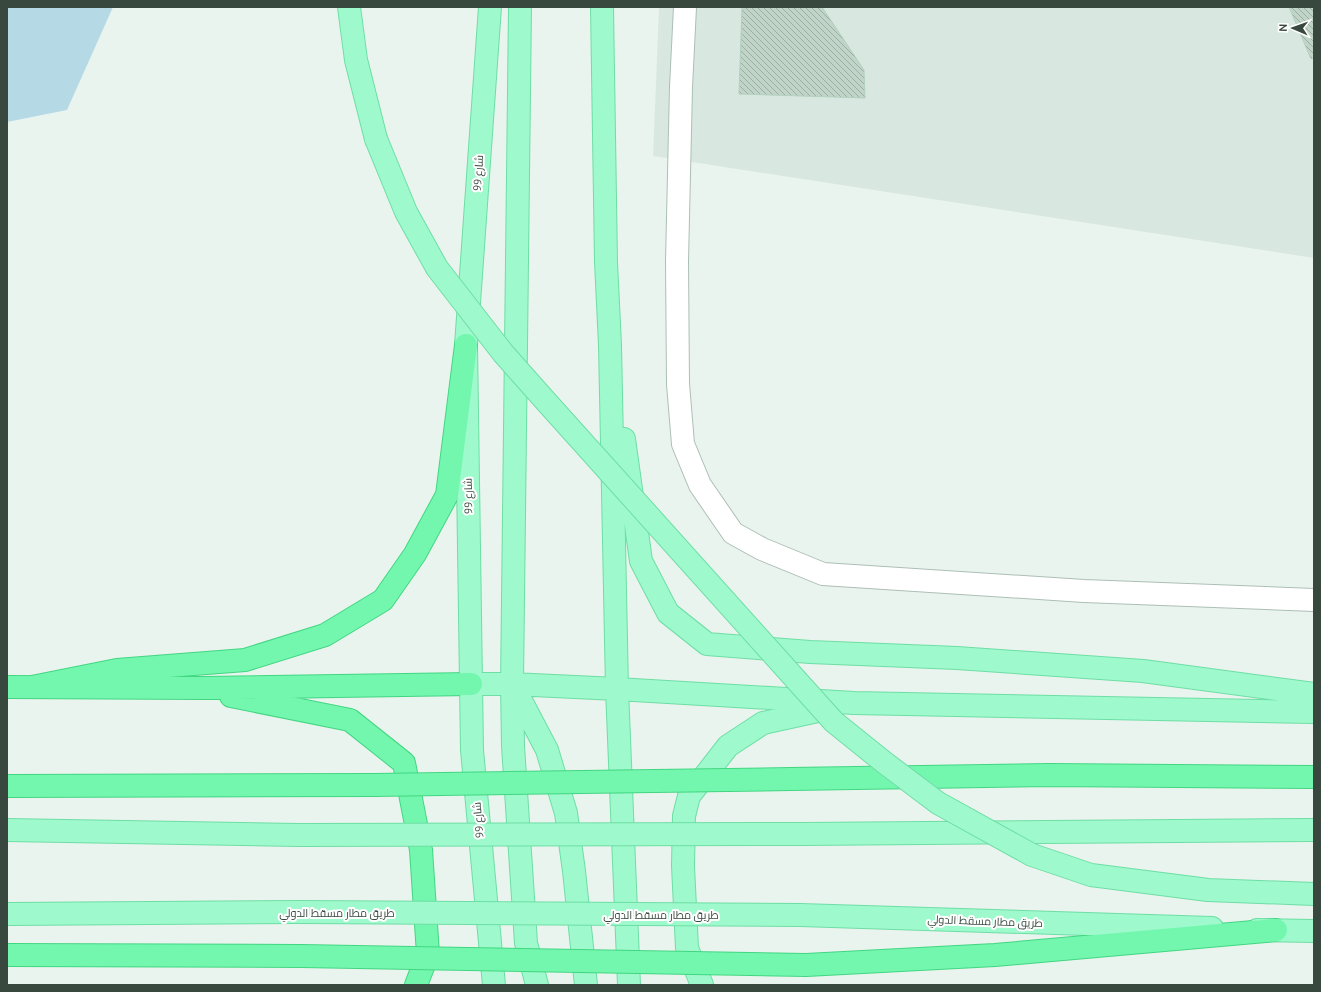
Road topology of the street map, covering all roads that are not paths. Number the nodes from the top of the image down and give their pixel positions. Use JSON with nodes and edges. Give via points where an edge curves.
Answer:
{"nodes":[{"id":1,"x":349,"y":7,"type":"edge"},
{"id":2,"x":490,"y":7,"type":"edge"},
{"id":3,"x":520,"y":7,"type":"edge"},
{"id":4,"x":602,"y":7,"type":"edge"},
{"id":5,"x":685,"y":7,"type":"edge"},
{"id":6,"x":610,"y":345,"type":"junction"},
{"id":7,"x":466,"y":346,"type":"junction"},
{"id":8,"x":1314,"y":600,"type":"edge"},
{"id":9,"x":471,"y":684,"type":"junction"},
{"id":10,"x":512,"y":684,"type":"junction"},
{"id":11,"x":7,"y":687,"type":"edge"},
{"id":12,"x":32,"y":687,"type":"junction"},
{"id":13,"x":204,"y":688,"type":"junction"},
{"id":14,"x":617,"y":689,"type":"junction"},
{"id":15,"x":1314,"y":694,"type":"edge"},
{"id":16,"x":854,"y":703,"type":"junction"},
{"id":17,"x":1314,"y":712,"type":"edge"},
{"id":18,"x":1314,"y":776,"type":"edge"},
{"id":19,"x":11,"y":786,"type":"edge"},
{"id":20,"x":7,"y":830,"type":"edge"},
{"id":21,"x":1314,"y":830,"type":"edge"},
{"id":22,"x":1314,"y":894,"type":"edge"},
{"id":23,"x":7,"y":914,"type":"edge"},
{"id":24,"x":1276,"y":930,"type":"junction"},
{"id":25,"x":1314,"y":931,"type":"edge"},
{"id":26,"x":7,"y":955,"type":"edge"},
{"id":27,"x":416,"y":985,"type":"edge"},
{"id":28,"x":494,"y":985,"type":"edge"},
{"id":29,"x":537,"y":985,"type":"edge"},
{"id":30,"x":586,"y":985,"type":"edge"},
{"id":31,"x":629,"y":985,"type":"edge"},
{"id":32,"x":702,"y":985,"type":"edge"}],
"edges":[{"from":1,"to":22,"type":"main road","bridge":true,"via":[[356,60],[376,138],[406,212],[437,268],[503,353],[542,398],[834,722],[938,803],[1032,855],[1091,875],[1208,890]]},
{"from":2,"to":7,"type":"main road","name":"99 شارع"},
{"from":3,"to":10,"type":"main road"},
{"from":4,"to":6,"type":"main road"},
{"from":5,"to":8,"type":"street","via":[[677,261],[678,384],[683,444],[700,485],[733,533],[762,549],[823,574],[1084,591]]},
{"from":6,"to":14,"type":"main road"},
{"from":6,"to":15,"type":"main road","via":[[641,561],[668,613],[707,644],[1142,671]]},
{"from":7,"to":9,"type":"main road","name":"99 شارع"},
{"from":7,"to":12,"type":"highway","via":[[447,495],[415,554],[383,600],[324,635],[245,660],[117,670]]},
{"from":9,"to":10,"type":"main road"},
{"from":9,"to":13,"type":"highway"},
{"from":9,"to":28,"type":"main road","name":"99 شارع","via":[[472,750]]},
{"from":10,"to":14,"type":"main road"},
{"from":10,"to":29,"type":"main road","via":[[513,746],[526,943]]},
{"from":10,"to":30,"type":"main road","via":[[547,750],[566,813]]},
{"from":11,"to":12,"type":"highway"},
{"from":12,"to":13,"type":"highway"},
{"from":13,"to":27,"type":"highway","via":[[244,699],[350,720],[404,763],[421,850],[428,954]]},
{"from":14,"to":16,"type":"main road"},
{"from":14,"to":31,"type":"main road"},
{"from":16,"to":17,"type":"main road"},
{"from":16,"to":32,"type":"main road","via":[[763,723],[728,746],[689,796],[684,816],[683,866],[687,948]]},
{"from":18,"to":19,"type":"highway","bridge":true,"via":[[1049,775],[374,785]]},
{"from":20,"to":21,"type":"main road","bridge":true,"via":[[299,835]]},
{"from":23,"to":24,"type":"main road","name":"طريق مطار مسقط الدولي","bridge":true,"via":[[300,912],[800,916]]},
{"from":24,"to":25,"type":"main road","name":"طريق مطار مسقط الدولي"},
{"from":24,"to":26,"type":"highway","bridge":true,"via":[[995,954],[806,965],[302,956]]}]}
